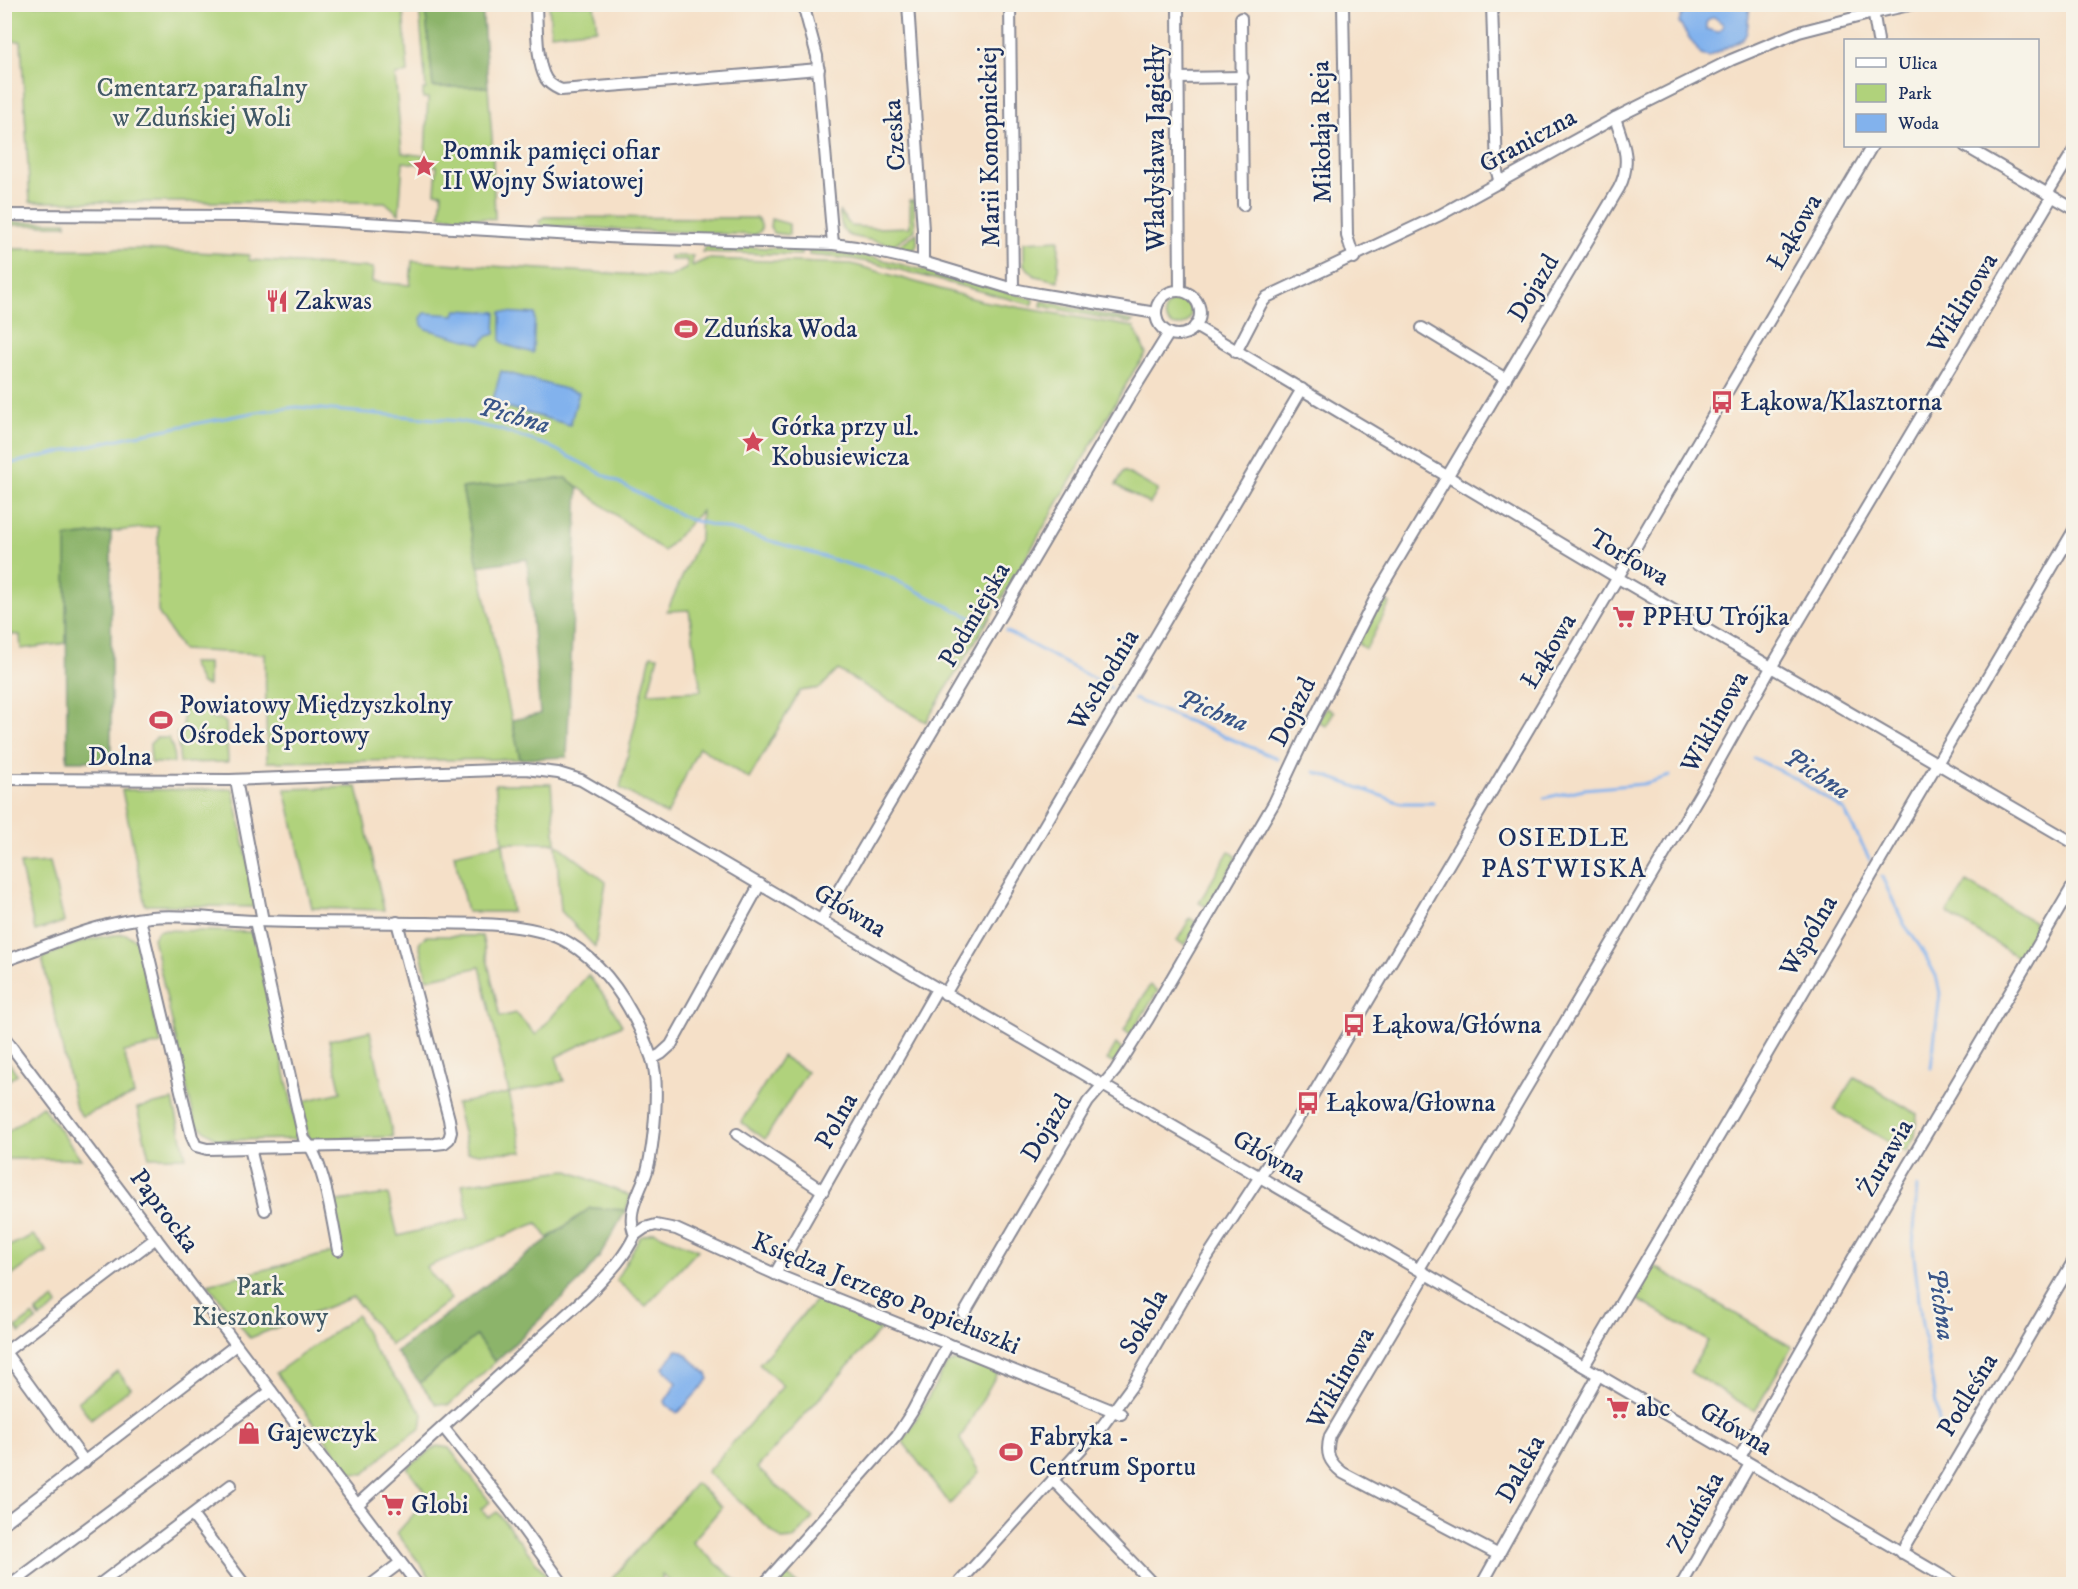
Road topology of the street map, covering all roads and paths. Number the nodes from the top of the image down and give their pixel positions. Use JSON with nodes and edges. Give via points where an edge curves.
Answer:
{"nodes":[{"id":1,"x":536,"y":4,"type":"edge"},
{"id":2,"x":803,"y":4,"type":"edge"},
{"id":3,"x":908,"y":4,"type":"edge"},
{"id":4,"x":1010,"y":4,"type":"edge"},
{"id":5,"x":1178,"y":4,"type":"edge"},
{"id":6,"x":1343,"y":4,"type":"edge"},
{"id":7,"x":1492,"y":4,"type":"edge"},
{"id":8,"x":1914,"y":4,"type":"edge"},
{"id":9,"x":1872,"y":9,"type":"edge"},
{"id":10,"x":1241,"y":18,"type":"dead end"},
{"id":11,"x":1878,"y":39,"type":"edge"},
{"id":12,"x":819,"y":69,"type":"junction"},
{"id":13,"x":1243,"y":77,"type":"junction"},
{"id":14,"x":1178,"y":78,"type":"junction"},
{"id":15,"x":1615,"y":118,"type":"junction"},
{"id":16,"x":1871,"y":147,"type":"edge"},
{"id":17,"x":1967,"y":147,"type":"edge"},
{"id":18,"x":2073,"y":150,"type":"edge"},
{"id":19,"x":1500,"y":183,"type":"junction"},
{"id":20,"x":2050,"y":196,"type":"junction"},
{"id":21,"x":1243,"y":205,"type":"dead end"},
{"id":22,"x":2073,"y":209,"type":"edge"},
{"id":23,"x":4,"y":215,"type":"edge"},
{"id":24,"x":833,"y":244,"type":"junction"},
{"id":25,"x":1354,"y":258,"type":"junction"},
{"id":26,"x":923,"y":262,"type":"junction"},
{"id":27,"x":1013,"y":289,"type":"junction"},
{"id":28,"x":1180,"y":291,"type":"junction"},
{"id":29,"x":1156,"y":313,"type":"junction"},
{"id":30,"x":1196,"y":326,"type":"junction"},
{"id":31,"x":1422,"y":328,"type":"dead end"},
{"id":32,"x":1169,"y":333,"type":"junction"},
{"id":33,"x":1236,"y":351,"type":"junction"},
{"id":34,"x":1506,"y":379,"type":"junction"},
{"id":35,"x":1302,"y":389,"type":"junction"},
{"id":36,"x":1448,"y":477,"type":"junction"},
{"id":37,"x":2073,"y":530,"type":"edge"},
{"id":38,"x":1618,"y":578,"type":"junction"},
{"id":39,"x":1772,"y":666,"type":"junction"},
{"id":40,"x":1936,"y":763,"type":"junction"},
{"id":41,"x":558,"y":773,"type":"joint"},
{"id":42,"x":4,"y":779,"type":"edge"},
{"id":43,"x":236,"y":780,"type":"junction"},
{"id":44,"x":2073,"y":843,"type":"edge"},
{"id":45,"x":760,"y":884,"type":"junction"},
{"id":46,"x":2073,"y":884,"type":"edge"},
{"id":47,"x":140,"y":919,"type":"junction"},
{"id":48,"x":821,"y":920,"type":"junction"},
{"id":49,"x":259,"y":921,"type":"junction"},
{"id":50,"x":397,"y":922,"type":"junction"},
{"id":51,"x":4,"y":961,"type":"edge"},
{"id":52,"x":941,"y":992,"type":"junction"},
{"id":53,"x":4,"y":1037,"type":"edge"},
{"id":54,"x":652,"y":1059,"type":"junction"},
{"id":55,"x":1102,"y":1085,"type":"junction"},
{"id":56,"x":737,"y":1134,"type":"dead end"},
{"id":57,"x":312,"y":1147,"type":"junction"},
{"id":58,"x":250,"y":1148,"type":"junction"},
{"id":59,"x":1261,"y":1177,"type":"junction"},
{"id":60,"x":823,"y":1191,"type":"junction"},
{"id":61,"x":265,"y":1210,"type":"dead end"},
{"id":62,"x":635,"y":1235,"type":"junction"},
{"id":63,"x":156,"y":1238,"type":"junction"},
{"id":64,"x":338,"y":1250,"type":"dead end"},
{"id":65,"x":2073,"y":1260,"type":"edge"},
{"id":66,"x":1422,"y":1272,"type":"junction"},
{"id":67,"x":775,"y":1274,"type":"junction"},
{"id":68,"x":964,"y":1314,"type":"dead end"},
{"id":69,"x":948,"y":1344,"type":"junction"},
{"id":70,"x":236,"y":1345,"type":"junction"},
{"id":71,"x":5,"y":1353,"type":"edge"},
{"id":72,"x":1584,"y":1366,"type":"junction"},
{"id":73,"x":1599,"y":1374,"type":"junction"},
{"id":74,"x":271,"y":1391,"type":"junction"},
{"id":75,"x":1118,"y":1413,"type":"junction"},
{"id":76,"x":443,"y":1427,"type":"junction"},
{"id":77,"x":1740,"y":1457,"type":"junction"},
{"id":78,"x":85,"y":1462,"type":"junction"},
{"id":79,"x":1750,"y":1464,"type":"junction"},
{"id":80,"x":1053,"y":1480,"type":"junction"},
{"id":81,"x":231,"y":1485,"type":"dead end"},
{"id":82,"x":357,"y":1505,"type":"junction"},
{"id":83,"x":192,"y":1515,"type":"junction"},
{"id":84,"x":4,"y":1523,"type":"edge"},
{"id":85,"x":1901,"y":1553,"type":"junction"},
{"id":86,"x":1499,"y":1556,"type":"junction"},
{"id":87,"x":400,"y":1563,"type":"junction"},
{"id":88,"x":12,"y":1584,"type":"edge"},
{"id":89,"x":100,"y":1584,"type":"edge"},
{"id":90,"x":244,"y":1584,"type":"edge"},
{"id":91,"x":372,"y":1584,"type":"edge"},
{"id":92,"x":417,"y":1584,"type":"edge"},
{"id":93,"x":563,"y":1584,"type":"edge"},
{"id":94,"x":764,"y":1584,"type":"edge"},
{"id":95,"x":958,"y":1584,"type":"edge"},
{"id":96,"x":1153,"y":1584,"type":"edge"},
{"id":97,"x":1482,"y":1584,"type":"edge"},
{"id":98,"x":1682,"y":1584,"type":"edge"},
{"id":99,"x":1956,"y":1584,"type":"edge"}],
"edges":[{"from":1,"to":12,"type":"street","via":[[541,67],[552,86],[561,90]]},
{"from":2,"to":12,"type":"street"},
{"from":3,"to":26,"type":"street","name":"Czeska"},
{"from":4,"to":27,"type":"street","name":"Marii Konopnickiej"},
{"from":5,"to":14,"type":"street","name":"Władysława Jagiełły"},
{"from":6,"to":25,"type":"street","name":"Mikołaja Reja","via":[[1347,236]]},
{"from":7,"to":19,"type":"street"},
{"from":8,"to":9,"type":"street","name":"Graniczna"},
{"from":9,"to":11,"type":"street"},
{"from":9,"to":15,"type":"street","name":"Graniczna","via":[[1764,45]]},
{"from":10,"to":13,"type":"street"},
{"from":12,"to":24,"type":"street"},
{"from":13,"to":14,"type":"street"},
{"from":13,"to":21,"type":"street"},
{"from":14,"to":28,"type":"street","name":"Władysława Jagiełły"},
{"from":15,"to":19,"type":"street","name":"Graniczna"},
{"from":15,"to":34,"type":"street","name":"Dojazd","via":[[1626,155],[1625,177]]},
{"from":16,"to":38,"type":"street","name":"Łąkowa"},
{"from":17,"to":20,"type":"street"},
{"from":18,"to":20,"type":"street","name":"Wiklinowa"},
{"from":19,"to":25,"type":"street","name":"Graniczna"},
{"from":20,"to":22,"type":"street"},
{"from":20,"to":39,"type":"street","name":"Wiklinowa"},
{"from":23,"to":24,"type":"street","via":[[246,216],[625,238]]},
{"from":24,"to":26,"type":"street"},
{"from":25,"to":33,"type":"street","name":"Graniczna","via":[[1267,297]]},
{"from":26,"to":27,"type":"street"},
{"from":27,"to":29,"type":"street"},
{"from":28,"to":29,"type":"street","via":[[1161,299]]},
{"from":28,"to":30,"type":"street","via":[[1196,301],[1200,314]]},
{"from":29,"to":32,"type":"street","via":[[1159,325]]},
{"from":30,"to":32,"type":"street","via":[[1184,334]]},
{"from":30,"to":33,"type":"street","name":"Torfowa"},
{"from":31,"to":34,"type":"street"},
{"from":32,"to":48,"type":"street","name":"Podmiejska"},
{"from":33,"to":35,"type":"street","name":"Torfowa"},
{"from":34,"to":36,"type":"street","name":"Dojazd"},
{"from":35,"to":36,"type":"street","name":"Torfowa"},
{"from":35,"to":52,"type":"street","name":"Wschodnia"},
{"from":36,"to":38,"type":"street","name":"Torfowa"},
{"from":36,"to":55,"type":"street","name":"Dojazd","via":[[1378,593],[1274,803],[1148,1018]]},
{"from":37,"to":40,"type":"street","name":"Wspólna"},
{"from":38,"to":39,"type":"street","name":"Torfowa"},
{"from":38,"to":59,"type":"street","name":"Łąkowa"},
{"from":39,"to":40,"type":"street","name":"Torfowa"},
{"from":39,"to":66,"type":"street","name":"Wiklinowa"},
{"from":40,"to":44,"type":"street","name":"Torfowa"},
{"from":40,"to":72,"type":"street","name":"Wspólna"},
{"from":41,"to":43,"type":"street","name":"Dolna","via":[[526,769]]},
{"from":41,"to":45,"type":"street","name":"Główna","via":[[599,790]]},
{"from":42,"to":43,"type":"street","name":"Dolna"},
{"from":43,"to":49,"type":"street"},
{"from":45,"to":48,"type":"street","name":"Główna"},
{"from":45,"to":54,"type":"street","via":[[670,1045]]},
{"from":46,"to":77,"type":"street","name":"Żurawia"},
{"from":47,"to":49,"type":"street"},
{"from":47,"to":51,"type":"street","via":[[90,929]]},
{"from":47,"to":58,"type":"street","via":[[196,1146]]},
{"from":48,"to":52,"type":"street","name":"Główna"},
{"from":49,"to":50,"type":"street"},
{"from":49,"to":57,"type":"street","via":[[304,1138]]},
{"from":50,"to":54,"type":"street","via":[[533,929],[569,942],[610,979]]},
{"from":50,"to":57,"type":"street","via":[[449,1119],[449,1139],[435,1144]]},
{"from":52,"to":55,"type":"street","name":"Główna"},
{"from":52,"to":60,"type":"street","name":"Polna"},
{"from":53,"to":63,"type":"street","name":"Paprocka"},
{"from":54,"to":62,"type":"street","via":[[656,1073],[654,1134],[647,1170],[632,1210]]},
{"from":55,"to":59,"type":"street","name":"Główna"},
{"from":55,"to":68,"type":"street","name":"Dojazd","via":[[1088,1102]]},
{"from":56,"to":60,"type":"street"},
{"from":57,"to":58,"type":"street"},
{"from":57,"to":64,"type":"street"},
{"from":58,"to":61,"type":"street"},
{"from":59,"to":66,"type":"street","name":"Główna"},
{"from":59,"to":75,"type":"street","name":"Sokola","via":[[1206,1259]]},
{"from":60,"to":67,"type":"street","name":"Polna"},
{"from":62,"to":67,"type":"street","name":"Księdza Jerzego Popiełuszki","via":[[656,1225],[676,1229]]},
{"from":62,"to":76,"type":"street","via":[[618,1264]]},
{"from":63,"to":70,"type":"street","name":"Paprocka"},
{"from":63,"to":71,"type":"street"},
{"from":65,"to":85,"type":"street","name":"Podleśna"},
{"from":66,"to":72,"type":"street","name":"Główna"},
{"from":66,"to":86,"type":"street","name":"Wiklinowa","via":[[1330,1436],[1328,1458],[1343,1473]]},
{"from":67,"to":69,"type":"street","name":"Księdza Jerzego Popiełuszki"},
{"from":69,"to":75,"type":"street","name":"Księdza Jerzego Popiełuszki"},
{"from":69,"to":94,"type":"street","via":[[897,1436]]},
{"from":70,"to":74,"type":"street","name":"Paprocka"},
{"from":70,"to":78,"type":"street"},
{"from":71,"to":78,"type":"street"},
{"from":72,"to":73,"type":"street","name":"Główna"},
{"from":73,"to":77,"type":"street","name":"Główna"},
{"from":73,"to":86,"type":"street","name":"Daleka"},
{"from":74,"to":82,"type":"street","name":"Paprocka"},
{"from":74,"to":88,"type":"street"},
{"from":75,"to":80,"type":"street","name":"Sokola"},
{"from":76,"to":82,"type":"street"},
{"from":76,"to":93,"type":"street"},
{"from":77,"to":79,"type":"street","name":"Główna"},
{"from":78,"to":84,"type":"street"},
{"from":79,"to":85,"type":"street","name":"Główna"},
{"from":79,"to":98,"type":"street","name":"Zduńska"},
{"from":80,"to":95,"type":"street","name":"Sokola"},
{"from":80,"to":96,"type":"street"},
{"from":81,"to":83,"type":"street"},
{"from":82,"to":87,"type":"street","name":"Paprocka"},
{"from":83,"to":89,"type":"street"},
{"from":83,"to":90,"type":"street"},
{"from":85,"to":99,"type":"street","name":"Główna"},
{"from":86,"to":97,"type":"street","name":"Daleka"},
{"from":87,"to":91,"type":"street"},
{"from":87,"to":92,"type":"street","name":"Paprocka"}]}
